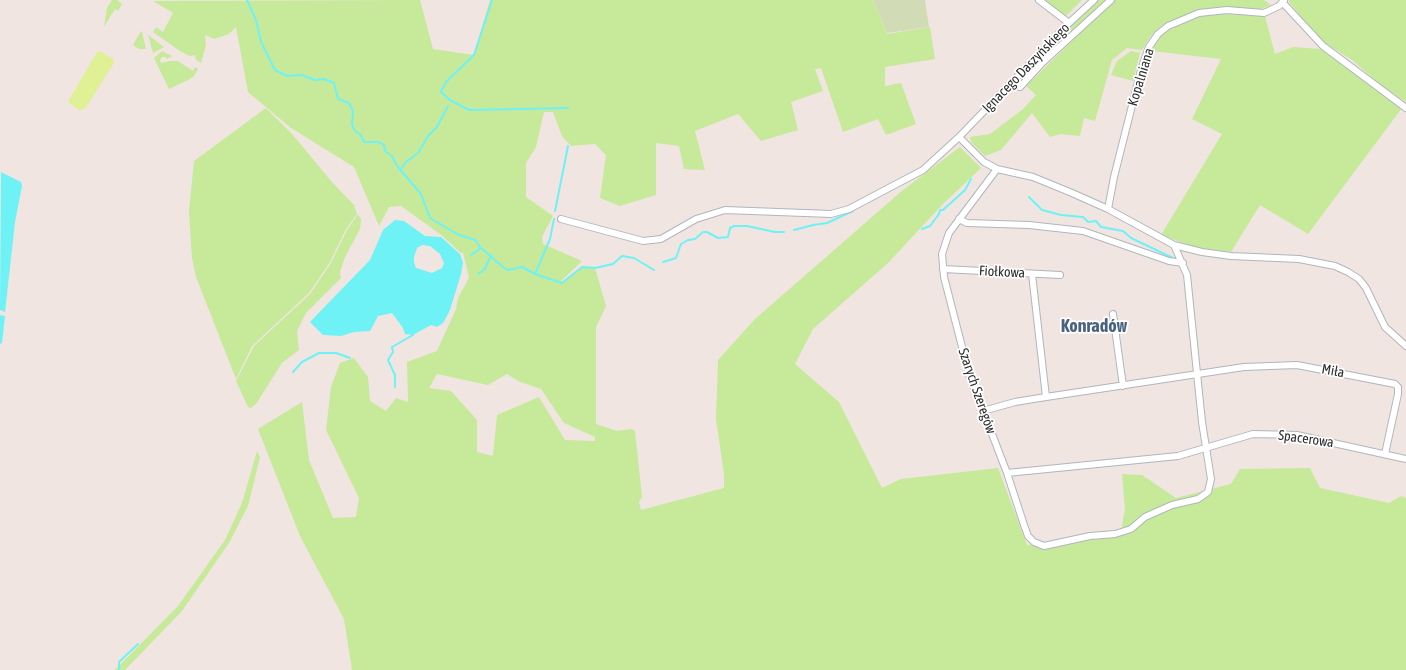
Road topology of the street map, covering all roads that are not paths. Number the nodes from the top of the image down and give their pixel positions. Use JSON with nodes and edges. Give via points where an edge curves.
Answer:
{"nodes":[{"id":1,"x":1039,"y":0,"type":"edge"},
{"id":2,"x":1094,"y":0,"type":"edge"},
{"id":3,"x":1111,"y":0,"type":"edge"},
{"id":4,"x":1284,"y":2,"type":"edge"},
{"id":5,"x":1069,"y":23,"type":"junction"},
{"id":6,"x":1010,"y":84,"type":"junction"},
{"id":7,"x":1406,"y":108,"type":"edge"},
{"id":8,"x":959,"y":137,"type":"junction"},
{"id":9,"x":996,"y":169,"type":"junction"},
{"id":10,"x":1108,"y":209,"type":"junction"},
{"id":11,"x":561,"y":219,"type":"dead end"},
{"id":12,"x":959,"y":219,"type":"junction"},
{"id":13,"x":1174,"y":246,"type":"junction"},
{"id":14,"x":1183,"y":263,"type":"junction"},
{"id":15,"x":943,"y":269,"type":"junction"},
{"id":16,"x":1032,"y":274,"type":"junction"},
{"id":17,"x":1060,"y":275,"type":"dead end"},
{"id":18,"x":1113,"y":314,"type":"dead end"},
{"id":19,"x":1406,"y":346,"type":"edge"},
{"id":20,"x":1197,"y":374,"type":"junction"},
{"id":21,"x":1123,"y":386,"type":"junction"},
{"id":22,"x":1046,"y":397,"type":"junction"},
{"id":23,"x":983,"y":411,"type":"junction"},
{"id":24,"x":1206,"y":447,"type":"junction"},
{"id":25,"x":1385,"y":454,"type":"junction"},
{"id":26,"x":1406,"y":459,"type":"edge"},
{"id":27,"x":1007,"y":473,"type":"junction"}],
"edges":[{"from":1,"to":5,"type":"street"},
{"from":2,"to":5,"type":"street","name":"Ignacego Daszyńskiego"},
{"from":3,"to":6,"type":"street","via":[[1020,87]]},
{"from":4,"to":7,"type":"street","via":[[1323,46]]},
{"from":4,"to":10,"type":"street","name":"Kopalniana","via":[[1264,13],[1227,10],[1199,13],[1168,26],[1158,34],[1148,47]]},
{"from":5,"to":6,"type":"street","name":"Ignacego Daszyńskiego"},
{"from":6,"to":8,"type":"street","name":"Ignacego Daszyńskiego"},
{"from":8,"to":9,"type":"street","via":[[984,162]]},
{"from":8,"to":11,"type":"street","name":"Ignacego Daszyńskiego","via":[[923,170],[849,209],[831,214],[725,210],[696,219],[661,239],[643,241]]},
{"from":9,"to":10,"type":"street","via":[[1034,177]]},
{"from":9,"to":12,"type":"street","name":"Szarych Szeregów"},
{"from":10,"to":13,"type":"street"},
{"from":12,"to":14,"type":"street","via":[[967,223],[1030,225],[1083,231],[1169,261]]},
{"from":12,"to":15,"type":"street","name":"Szarych Szeregów","via":[[944,245]]},
{"from":13,"to":14,"type":"street"},
{"from":13,"to":19,"type":"street","via":[[1231,256],[1299,259],[1335,266],[1359,279],[1385,327]]},
{"from":14,"to":20,"type":"street","via":[[1187,275]]},
{"from":15,"to":16,"type":"street","name":"Fiołkowa"},
{"from":15,"to":23,"type":"street","name":"Szarych Szeregów","via":[[951,311],[969,374]]},
{"from":16,"to":17,"type":"street","name":"Fiołkowa"},
{"from":16,"to":22,"type":"street"},
{"from":18,"to":21,"type":"street"},
{"from":20,"to":21,"type":"street","name":"Miła"},
{"from":20,"to":24,"type":"street"},
{"from":20,"to":25,"type":"street","name":"Miła","via":[[1244,367],[1297,365],[1394,383],[1398,387],[1398,394]]},
{"from":21,"to":22,"type":"street","name":"Miła"},
{"from":22,"to":23,"type":"street","name":"Miła"},
{"from":23,"to":27,"type":"street","name":"Szarych Szeregów"},
{"from":24,"to":25,"type":"street","name":"Spacerowa","via":[[1253,434],[1274,434],[1297,436]]},
{"from":24,"to":27,"type":"street","name":"Spacerowa","via":[[1178,456]]},
{"from":24,"to":27,"type":"street","name":"Szarych Szeregów","via":[[1211,479],[1204,497],[1172,505],[1144,517],[1130,529],[1115,534],[1090,536],[1044,546],[1028,536]]},
{"from":25,"to":26,"type":"street","name":"Spacerowa"}]}
